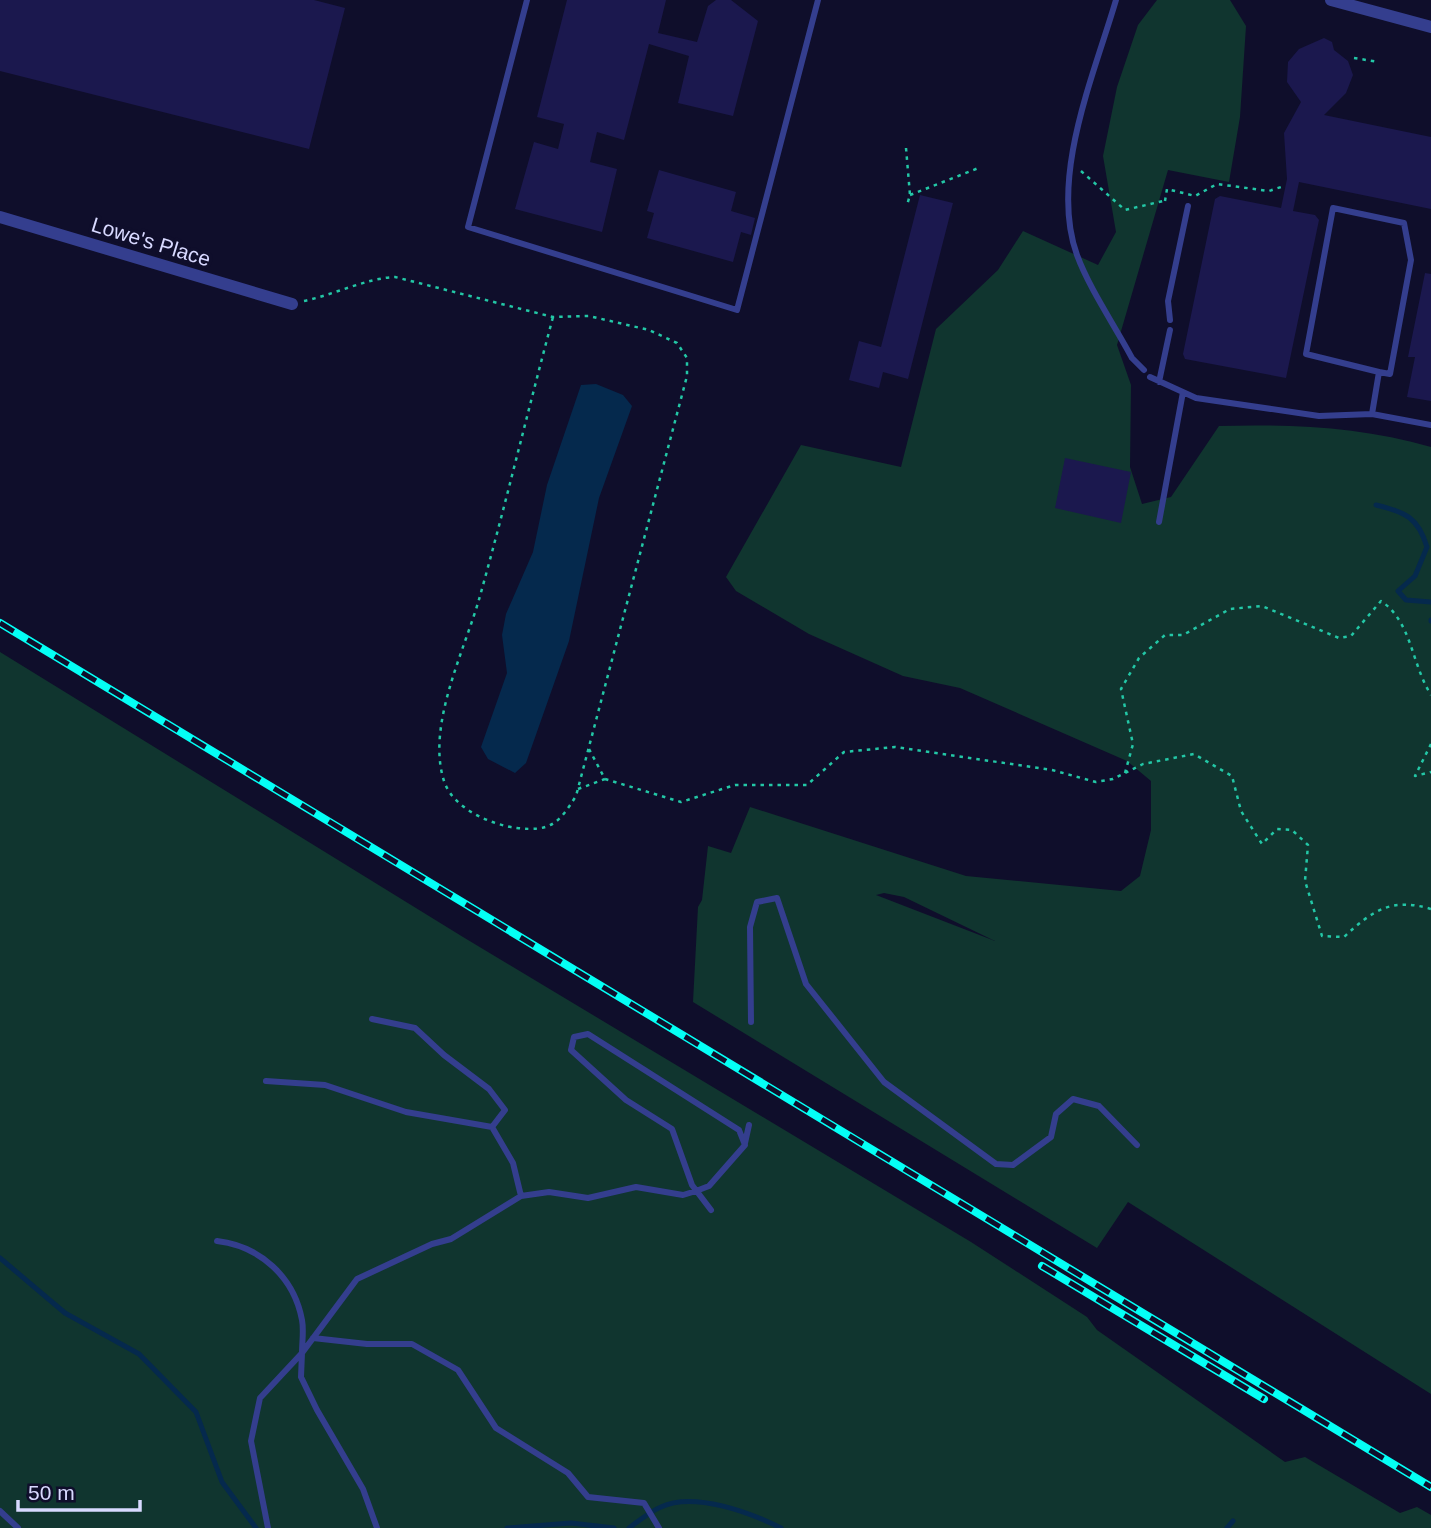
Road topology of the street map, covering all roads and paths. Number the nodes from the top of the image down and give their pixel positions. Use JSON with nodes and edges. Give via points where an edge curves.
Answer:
{"nodes":[{"id":1,"x":527,"y":0,"type":"edge"},
{"id":2,"x":818,"y":0,"type":"edge"},
{"id":3,"x":1116,"y":0,"type":"edge"},
{"id":4,"x":1331,"y":0,"type":"edge"},
{"id":5,"x":1431,"y":27,"type":"edge"},
{"id":6,"x":1354,"y":58,"type":"dead end"},
{"id":7,"x":1380,"y":62,"type":"dead end"},
{"id":8,"x":905,"y":148,"type":"dead end"},
{"id":9,"x":981,"y":167,"type":"dead end"},
{"id":10,"x":1068,"y":167,"type":"junction"},
{"id":11,"x":1283,"y":186,"type":"dead end"},
{"id":12,"x":910,"y":195,"type":"junction"},
{"id":13,"x":907,"y":205,"type":"dead end"},
{"id":14,"x":1188,"y":206,"type":"dead end"},
{"id":15,"x":0,"y":217,"type":"edge"},
{"id":16,"x":292,"y":304,"type":"joint"},
{"id":17,"x":553,"y":317,"type":"junction"},
{"id":18,"x":1170,"y":320,"type":"dead end"},
{"id":19,"x":1170,"y":330,"type":"dead end"},
{"id":20,"x":1144,"y":370,"type":"dead end"},
{"id":21,"x":1379,"y":373,"type":"junction"},
{"id":22,"x":1150,"y":377,"type":"dead end"},
{"id":23,"x":1159,"y":382,"type":"junction"},
{"id":24,"x":1183,"y":393,"type":"junction"},
{"id":25,"x":1372,"y":414,"type":"junction"},
{"id":26,"x":1431,"y":425,"type":"edge"},
{"id":27,"x":1159,"y":522,"type":"dead end"},
{"id":28,"x":1431,"y":695,"type":"edge"},
{"id":29,"x":1431,"y":744,"type":"edge"},
{"id":30,"x":589,"y":749,"type":"junction"},
{"id":31,"x":1431,"y":772,"type":"edge"},
{"id":32,"x":1125,"y":773,"type":"junction"},
{"id":33,"x":605,"y":779,"type":"junction"},
{"id":34,"x":578,"y":789,"type":"junction"},
{"id":35,"x":1431,"y":909,"type":"edge"},
{"id":36,"x":372,"y":1019,"type":"dead end"},
{"id":37,"x":751,"y":1022,"type":"dead end"},
{"id":38,"x":266,"y":1081,"type":"dead end"},
{"id":39,"x":749,"y":1125,"type":"dead end"},
{"id":40,"x":492,"y":1126,"type":"junction"},
{"id":41,"x":1137,"y":1144,"type":"dead end"},
{"id":42,"x":745,"y":1145,"type":"junction"},
{"id":43,"x":696,"y":1191,"type":"junction"},
{"id":44,"x":521,"y":1196,"type":"junction"},
{"id":45,"x":711,"y":1210,"type":"dead end"},
{"id":46,"x":217,"y":1241,"type":"dead end"},
{"id":47,"x":313,"y":1338,"type":"junction"},
{"id":48,"x":302,"y":1353,"type":"junction"},
{"id":49,"x":0,"y":1511,"type":"edge"},
{"id":50,"x":18,"y":1528,"type":"edge"},
{"id":51,"x":268,"y":1528,"type":"edge"},
{"id":52,"x":377,"y":1528,"type":"edge"},
{"id":53,"x":659,"y":1528,"type":"edge"}],
"edges":[{"from":1,"to":2,"type":"lane","via":[[468,227],[737,310]]},
{"from":3,"to":10,"type":"lane"},
{"from":4,"to":5,"type":"street"},
{"from":6,"to":7,"type":"path"},
{"from":8,"to":12,"type":"path"},
{"from":9,"to":12,"type":"path"},
{"from":10,"to":11,"type":"path","via":[[1081,171],[1125,210],[1166,201],[1167,189],[1195,196],[1217,184],[1269,191]]},
{"from":10,"to":20,"type":"lane","via":[[1076,254],[1132,358]]},
{"from":12,"to":13,"type":"path"},
{"from":14,"to":18,"type":"lane","via":[[1168,301]]},
{"from":15,"to":16,"type":"street","name":"Lowe's Place"},
{"from":16,"to":17,"type":"path","via":[[395,277]]},
{"from":17,"to":30,"type":"path","via":[[589,316],[649,330],[677,343],[687,358],[687,376]]},
{"from":17,"to":34,"type":"path","via":[[480,596],[446,702],[440,755],[445,784],[464,807],[498,825],[541,830],[562,818]]},
{"from":19,"to":23,"type":"lane"},
{"from":21,"to":21,"type":"lane","via":[[1390,374],[1411,260],[1404,223],[1333,208],[1306,354]]},
{"from":21,"to":25,"type":"lane"},
{"from":22,"to":23,"type":"lane"},
{"from":23,"to":24,"type":"lane"},
{"from":24,"to":25,"type":"lane","via":[[1319,416]]},
{"from":24,"to":27,"type":"lane"},
{"from":25,"to":26,"type":"lane"},
{"from":28,"to":32,"type":"path","via":[[1418,674],[1397,612],[1381,601],[1351,636],[1339,638],[1262,606],[1230,609],[1183,635],[1165,635],[1139,658],[1121,689],[1133,744]]},
{"from":29,"to":31,"type":"path","via":[[1415,776]]},
{"from":30,"to":33,"type":"path"},
{"from":30,"to":34,"type":"path"},
{"from":32,"to":33,"type":"path","via":[[1096,782],[1052,770],[895,747],[844,752],[807,785],[735,785],[681,802]]},
{"from":32,"to":35,"type":"path","via":[[1143,764],[1194,754],[1233,776],[1241,811],[1262,844],[1277,829],[1292,830],[1308,845],[1305,881],[1322,936],[1344,937],[1373,911],[1413,903]]},
{"from":33,"to":34,"type":"path"},
{"from":36,"to":40,"type":"lane","via":[[415,1028],[489,1089],[505,1110]]},
{"from":37,"to":41,"type":"lane","via":[[750,928],[757,902],[777,898],[806,984],[884,1082],[996,1164],[1013,1165],[1051,1137],[1056,1114],[1073,1099],[1099,1106]]},
{"from":38,"to":40,"type":"lane","via":[[325,1085],[406,1112]]},
{"from":39,"to":42,"type":"lane"},
{"from":40,"to":44,"type":"lane","via":[[513,1163]]},
{"from":42,"to":43,"type":"lane","via":[[709,1186]]},
{"from":42,"to":43,"type":"lane","via":[[739,1130],[625,1056],[588,1034],[574,1037],[571,1050],[626,1100],[672,1129]]},
{"from":43,"to":44,"type":"lane","via":[[683,1195],[636,1187],[588,1198],[549,1192]]},
{"from":43,"to":45,"type":"lane"},
{"from":44,"to":47,"type":"lane","via":[[451,1239],[357,1279]]},
{"from":46,"to":48,"type":"lane","via":[[262,1255],[287,1281],[302,1320]]},
{"from":47,"to":48,"type":"lane"},
{"from":47,"to":53,"type":"lane","via":[[412,1344],[458,1370],[496,1428],[568,1473],[588,1497],[644,1503]]},
{"from":48,"to":51,"type":"lane","via":[[260,1398],[251,1441]]},
{"from":48,"to":52,"type":"lane","via":[[302,1377],[363,1489]]},
{"from":49,"to":50,"type":"lane"}]}
